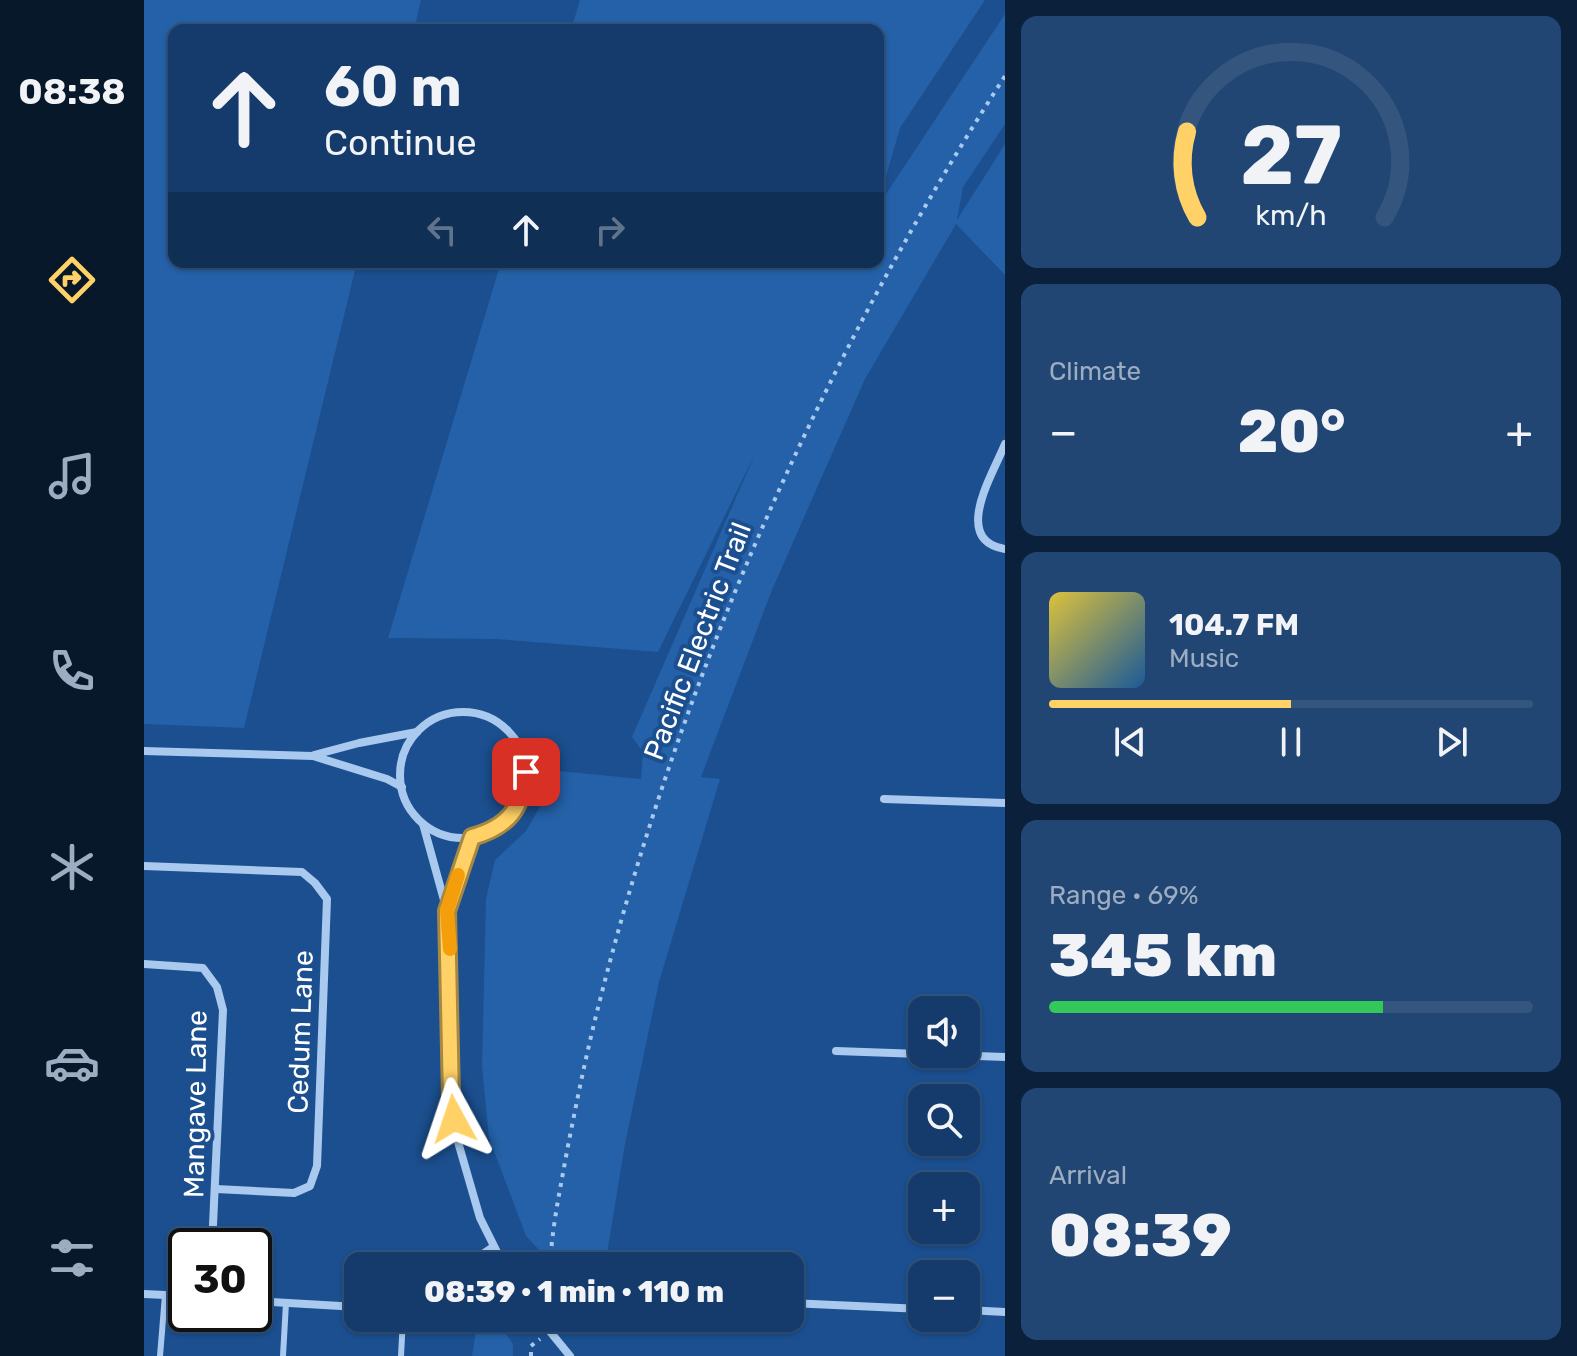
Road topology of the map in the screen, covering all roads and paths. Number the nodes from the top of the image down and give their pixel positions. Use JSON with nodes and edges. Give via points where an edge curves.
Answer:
{"nodes":[{"id":1,"x":1005,"y":76,"type":"edge"},
{"id":2,"x":1005,"y":444,"type":"edge"},
{"id":3,"x":1005,"y":549,"type":"edge"},
{"id":4,"x":417,"y":732,"type":"junction"},
{"id":5,"x":144,"y":751,"type":"edge"},
{"id":6,"x":313,"y":756,"type":"junction"},
{"id":7,"x":402,"y":787,"type":"junction"},
{"id":8,"x":884,"y":799,"type":"dead end"},
{"id":9,"x":1005,"y":803,"type":"edge"},
{"id":10,"x":423,"y":824,"type":"junction"},
{"id":11,"x":472,"y":837,"type":"junction"},
{"id":12,"x":144,"y":866,"type":"edge"},
{"id":13,"x":447,"y":911,"type":"junction"},
{"id":14,"x":144,"y":964,"type":"edge"},
{"id":15,"x":836,"y":1051,"type":"dead end"},
{"id":16,"x":1005,"y":1057,"type":"edge"},
{"id":17,"x":216,"y":1189,"type":"junction"},
{"id":18,"x":213,"y":1228,"type":"edge"},
{"id":19,"x":493,"y":1247,"type":"junction"},
{"id":20,"x":486,"y":1252,"type":"edge"},
{"id":21,"x":496,"y":1252,"type":"edge"},
{"id":22,"x":551,"y":1252,"type":"edge"},
{"id":23,"x":144,"y":1294,"type":"edge"},
{"id":24,"x":165,"y":1295,"type":"junction"},
{"id":25,"x":168,"y":1295,"type":"edge"},
{"id":26,"x":272,"y":1302,"type":"edge"},
{"id":27,"x":286,"y":1303,"type":"junction"},
{"id":28,"x":804,"y":1304,"type":"edge"},
{"id":29,"x":344,"y":1306,"type":"edge"},
{"id":30,"x":908,"y":1308,"type":"edge"},
{"id":31,"x":980,"y":1311,"type":"edge"},
{"id":32,"x":1005,"y":1312,"type":"edge"},
{"id":33,"x":402,"y":1332,"type":"edge"},
{"id":34,"x":550,"y":1332,"type":"edge"},
{"id":35,"x":531,"y":1346,"type":"dead end"},
{"id":36,"x":160,"y":1356,"type":"edge"},
{"id":37,"x":283,"y":1356,"type":"edge"},
{"id":38,"x":401,"y":1356,"type":"edge"},
{"id":39,"x":531,"y":1356,"type":"edge"},
{"id":40,"x":570,"y":1356,"type":"edge"}],
"edges":[{"from":1,"to":22,"type":"path","name":"Pacific Electric Trail","via":[[928,201],[788,469],[706,659],[617,933],[584,1063]]},
{"from":2,"to":3,"type":"street","via":[[977,522],[984,541]]},
{"from":4,"to":6,"type":"street"},
{"from":4,"to":7,"type":"street","via":[[403,758]]},
{"from":4,"to":11,"type":"street","via":[[449,714],[467,712],[501,725],[523,754],[524,791],[517,808],[490,832]]},
{"from":5,"to":6,"type":"street"},
{"from":6,"to":7,"type":"street"},
{"from":7,"to":10,"type":"street"},
{"from":8,"to":9,"type":"street"},
{"from":10,"to":11,"type":"street","via":[[446,836]]},
{"from":10,"to":13,"type":"street"},
{"from":11,"to":13,"type":"street"},
{"from":12,"to":17,"type":"street","name":"Cedum Lane","via":[[302,872],[327,899],[317,1166],[310,1186],[294,1193]]},
{"from":13,"to":19,"type":"street","via":[[451,1097],[469,1188]]},
{"from":14,"to":17,"type":"street","name":"Mangave Lane","via":[[203,968],[217,987],[223,1010]]},
{"from":15,"to":16,"type":"street"},
{"from":17,"to":18,"type":"street","name":"Mangave Lane"},
{"from":19,"to":20,"type":"street"},
{"from":19,"to":21,"type":"street"},
{"from":23,"to":24,"type":"street"},
{"from":24,"to":25,"type":"street"},
{"from":24,"to":36,"type":"lane"},
{"from":26,"to":27,"type":"street"},
{"from":27,"to":29,"type":"street"},
{"from":27,"to":37,"type":"lane"},
{"from":28,"to":30,"type":"street"},
{"from":31,"to":32,"type":"street"},
{"from":33,"to":38,"type":"lane"},
{"from":34,"to":40,"type":"street"},
{"from":35,"to":39,"type":"path"}]}
